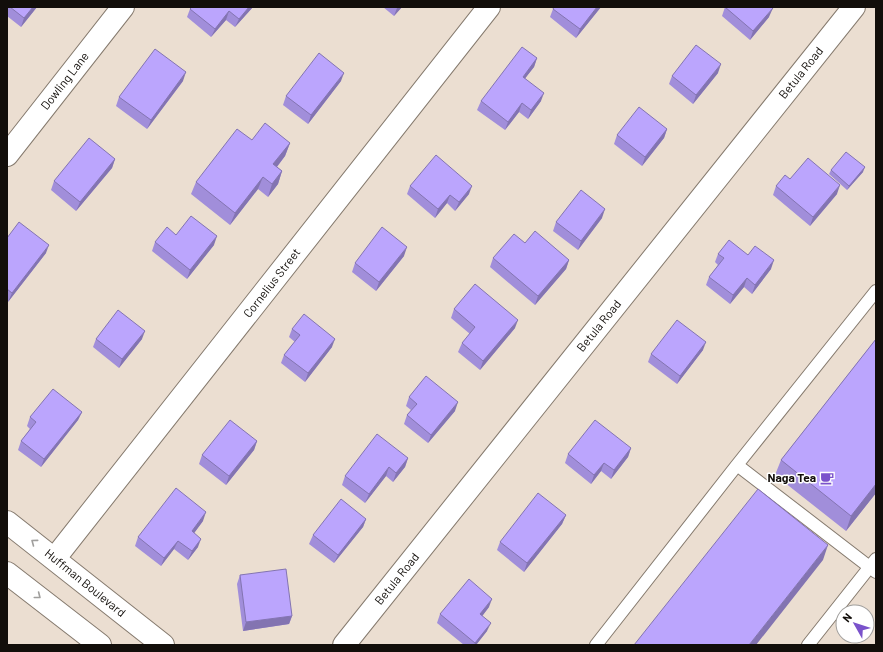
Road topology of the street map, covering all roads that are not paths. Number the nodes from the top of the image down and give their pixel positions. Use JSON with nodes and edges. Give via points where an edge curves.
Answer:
{"nodes":[{"id":1,"x":123,"y":7,"type":"edge"},
{"id":2,"x":489,"y":7,"type":"edge"},
{"id":3,"x":854,"y":7,"type":"edge"},
{"id":4,"x":7,"y":155,"type":"edge"},
{"id":5,"x":876,"y":291,"type":"edge"},
{"id":6,"x":737,"y":465,"type":"junction"},
{"id":7,"x":7,"y":522,"type":"edge"},
{"id":8,"x":55,"y":558,"type":"junction"},
{"id":9,"x":874,"y":566,"type":"edge"},
{"id":10,"x":7,"y":573,"type":"edge"},
{"id":11,"x":100,"y":645,"type":"edge"},
{"id":12,"x":163,"y":645,"type":"edge"},
{"id":13,"x":344,"y":645,"type":"edge"},
{"id":14,"x":596,"y":645,"type":"edge"},
{"id":15,"x":808,"y":645,"type":"edge"}],
"edges":[{"from":1,"to":4,"type":"street","name":"Dowling Lane"},
{"from":2,"to":8,"type":"street","name":"Cornelius Street"},
{"from":3,"to":13,"type":"street","name":"Betula Road"},
{"from":5,"to":6,"type":"lane"},
{"from":6,"to":9,"type":"lane"},
{"from":6,"to":14,"type":"lane"},
{"from":8,"to":7,"type":"street","name":"Huffman Boulevard","one_way":true},
{"from":8,"to":12,"type":"street","name":"Huffman Boulevard"},
{"from":9,"to":15,"type":"lane"},
{"from":10,"to":11,"type":"street","one_way":true}]}
